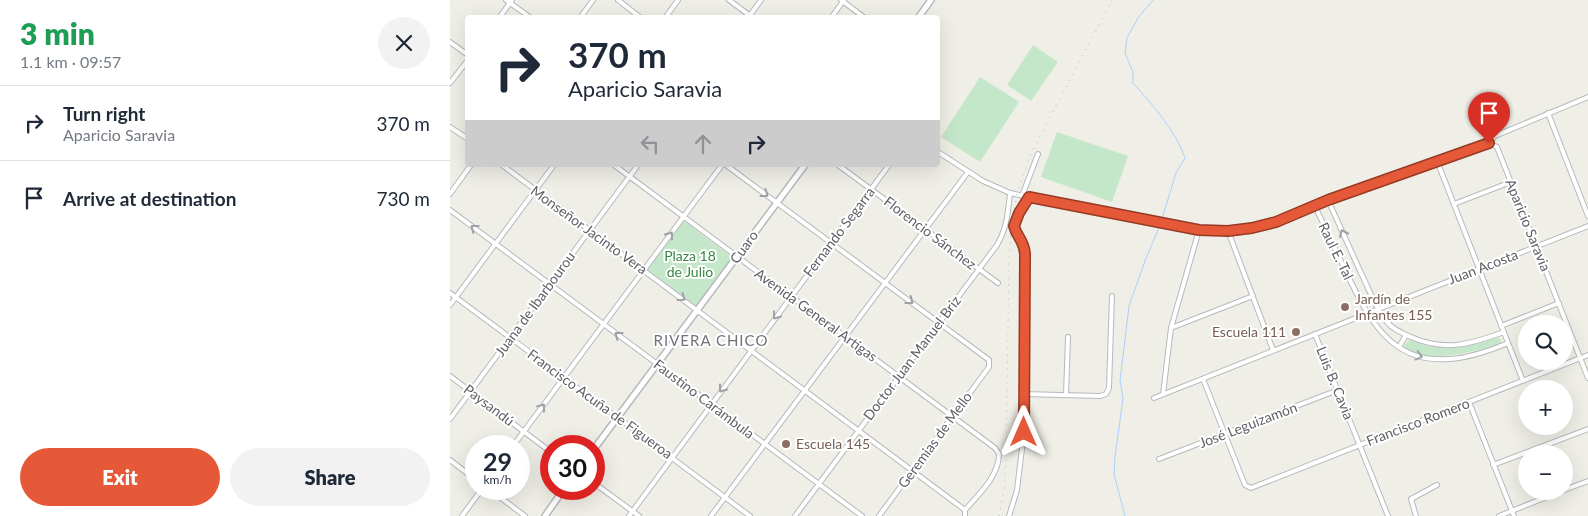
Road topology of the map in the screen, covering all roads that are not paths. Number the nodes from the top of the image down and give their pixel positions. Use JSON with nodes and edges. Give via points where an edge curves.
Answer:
{"nodes":[{"id":1,"x":593,"y":0,"type":"edge"},
{"id":2,"x":618,"y":0,"type":"edge"},
{"id":3,"x":678,"y":0,"type":"edge"},
{"id":4,"x":729,"y":0,"type":"edge"},
{"id":5,"x":761,"y":0,"type":"edge"},
{"id":6,"x":843,"y":0,"type":"edge"},
{"id":7,"x":927,"y":0,"type":"edge"},
{"id":8,"x":931,"y":0,"type":"edge"},
{"id":9,"x":509,"y":1,"type":"edge"},
{"id":10,"x":501,"y":15,"type":"edge"},
{"id":11,"x":527,"y":15,"type":"edge"},
{"id":12,"x":582,"y":15,"type":"edge"},
{"id":13,"x":637,"y":15,"type":"edge"},
{"id":14,"x":667,"y":15,"type":"edge"},
{"id":15,"x":748,"y":15,"type":"edge"},
{"id":16,"x":751,"y":15,"type":"edge"},
{"id":17,"x":833,"y":15,"type":"edge"},
{"id":18,"x":861,"y":15,"type":"edge"},
{"id":19,"x":916,"y":15,"type":"edge"},
{"id":20,"x":920,"y":15,"type":"edge"},
{"id":21,"x":450,"y":42,"type":"edge"},
{"id":22,"x":465,"y":53,"type":"edge"},
{"id":23,"x":465,"y":64,"type":"edge"},
{"id":24,"x":450,"y":83,"type":"edge"},
{"id":25,"x":1588,"y":97,"type":"edge"},
{"id":26,"x":1548,"y":113,"type":"junction"},
{"id":27,"x":450,"y":127,"type":"edge"},
{"id":28,"x":465,"y":137,"type":"edge"},
{"id":29,"x":1489,"y":143,"type":"junction"},
{"id":30,"x":940,"y":153,"type":"edge"},
{"id":31,"x":1038,"y":154,"type":"dead end"},
{"id":32,"x":1437,"y":160,"type":"junction"},
{"id":33,"x":470,"y":167,"type":"edge"},
{"id":34,"x":505,"y":167,"type":"edge"},
{"id":35,"x":552,"y":167,"type":"edge"},
{"id":36,"x":616,"y":167,"type":"edge"},
{"id":37,"x":636,"y":167,"type":"edge"},
{"id":38,"x":720,"y":167,"type":"edge"},
{"id":39,"x":729,"y":167,"type":"edge"},
{"id":40,"x":804,"y":167,"type":"edge"},
{"id":41,"x":841,"y":167,"type":"edge"},
{"id":42,"x":888,"y":167,"type":"edge"},
{"id":43,"x":968,"y":172,"type":"junction"},
{"id":44,"x":629,"y":177,"type":"junction"},
{"id":45,"x":1511,"y":182,"type":"junction"},
{"id":46,"x":871,"y":189,"type":"junction"},
{"id":47,"x":535,"y":190,"type":"junction"},
{"id":48,"x":1010,"y":193,"type":"junction"},
{"id":49,"x":450,"y":194,"type":"edge"},
{"id":50,"x":1022,"y":196,"type":"junction"},
{"id":51,"x":1029,"y":197,"type":"junction"},
{"id":52,"x":1328,"y":200,"type":"junction"},
{"id":53,"x":777,"y":203,"type":"junction"},
{"id":54,"x":1454,"y":204,"type":"junction"},
{"id":55,"x":1315,"y":206,"type":"junction"},
{"id":56,"x":450,"y":210,"type":"edge"},
{"id":57,"x":1588,"y":216,"type":"edge"},
{"id":58,"x":683,"y":217,"type":"junction"},
{"id":59,"x":1588,"y":226,"type":"edge"},
{"id":60,"x":925,"y":229,"type":"junction"},
{"id":61,"x":589,"y":230,"type":"junction"},
{"id":62,"x":1199,"y":230,"type":"junction"},
{"id":63,"x":1228,"y":231,"type":"junction"},
{"id":64,"x":831,"y":243,"type":"junction"},
{"id":65,"x":496,"y":244,"type":"junction"},
{"id":66,"x":1537,"y":247,"type":"junction"},
{"id":67,"x":737,"y":257,"type":"junction"},
{"id":68,"x":978,"y":269,"type":"junction"},
{"id":69,"x":1479,"y":269,"type":"junction"},
{"id":70,"x":644,"y":270,"type":"junction"},
{"id":71,"x":884,"y":283,"type":"junction"},
{"id":72,"x":550,"y":284,"type":"junction"},
{"id":73,"x":998,"y":284,"type":"dead end"},
{"id":74,"x":450,"y":293,"type":"edge"},
{"id":75,"x":791,"y":296,"type":"junction"},
{"id":76,"x":1112,"y":296,"type":"dead end"},
{"id":77,"x":1253,"y":296,"type":"junction"},
{"id":78,"x":456,"y":297,"type":"junction"},
{"id":79,"x":1559,"y":303,"type":"junction"},
{"id":80,"x":450,"y":305,"type":"edge"},
{"id":81,"x":1377,"y":308,"type":"junction"},
{"id":82,"x":698,"y":310,"type":"junction"},
{"id":83,"x":1366,"y":313,"type":"junction"},
{"id":84,"x":938,"y":322,"type":"junction"},
{"id":85,"x":604,"y":324,"type":"junction"},
{"id":86,"x":1501,"y":326,"type":"junction"},
{"id":87,"x":1171,"y":328,"type":"junction"},
{"id":88,"x":1504,"y":332,"type":"junction"},
{"id":89,"x":1315,"y":334,"type":"junction"},
{"id":90,"x":1406,"y":335,"type":"junction"},
{"id":91,"x":845,"y":336,"type":"junction"},
{"id":92,"x":1068,"y":337,"type":"dead end"},
{"id":93,"x":510,"y":338,"type":"junction"},
{"id":94,"x":1508,"y":344,"type":"junction"},
{"id":95,"x":1400,"y":347,"type":"junction"},
{"id":96,"x":751,"y":350,"type":"junction"},
{"id":97,"x":1273,"y":350,"type":"junction"},
{"id":98,"x":1588,"y":355,"type":"edge"},
{"id":99,"x":1580,"y":358,"type":"junction"},
{"id":100,"x":657,"y":364,"type":"junction"},
{"id":101,"x":450,"y":376,"type":"edge"},
{"id":102,"x":899,"y":376,"type":"junction"},
{"id":103,"x":563,"y":378,"type":"junction"},
{"id":104,"x":1588,"y":378,"type":"edge"},
{"id":105,"x":1203,"y":379,"type":"junction"},
{"id":106,"x":1523,"y":380,"type":"edge"},
{"id":107,"x":1525,"y":380,"type":"edge"},
{"id":108,"x":1518,"y":383,"type":"edge"},
{"id":109,"x":804,"y":390,"type":"junction"},
{"id":110,"x":1338,"y":390,"type":"junction"},
{"id":111,"x":470,"y":392,"type":"junction"},
{"id":112,"x":1023,"y":394,"type":"junction"},
{"id":113,"x":1163,"y":394,"type":"junction"},
{"id":114,"x":1066,"y":395,"type":"junction"},
{"id":115,"x":1154,"y":398,"type":"dead end"},
{"id":116,"x":1469,"y":402,"type":"junction"},
{"id":117,"x":711,"y":404,"type":"junction"},
{"id":118,"x":953,"y":416,"type":"junction"},
{"id":119,"x":450,"y":418,"type":"edge"},
{"id":120,"x":617,"y":418,"type":"junction"},
{"id":121,"x":1588,"y":429,"type":"edge"},
{"id":122,"x":859,"y":430,"type":"junction"},
{"id":123,"x":524,"y":431,"type":"junction"},
{"id":124,"x":521,"y":435,"type":"edge"},
{"id":125,"x":604,"y":435,"type":"edge"},
{"id":126,"x":1225,"y":435,"type":"junction"},
{"id":127,"x":540,"y":443,"type":"edge"},
{"id":128,"x":765,"y":444,"type":"junction"},
{"id":129,"x":1359,"y":445,"type":"junction"},
{"id":130,"x":672,"y":457,"type":"junction"},
{"id":131,"x":1159,"y":459,"type":"dead end"},
{"id":132,"x":450,"y":460,"type":"edge"},
{"id":133,"x":1494,"y":464,"type":"junction"},
{"id":134,"x":912,"y":471,"type":"junction"},
{"id":135,"x":465,"y":472,"type":"edge"},
{"id":136,"x":1588,"y":481,"type":"edge"},
{"id":137,"x":818,"y":484,"type":"junction"},
{"id":138,"x":1437,"y":486,"type":"dead end"},
{"id":139,"x":1573,"y":487,"type":"edge"},
{"id":140,"x":605,"y":491,"type":"edge"},
{"id":141,"x":725,"y":498,"type":"junction"},
{"id":142,"x":474,"y":500,"type":"edge"},
{"id":143,"x":504,"y":500,"type":"edge"},
{"id":144,"x":556,"y":500,"type":"edge"},
{"id":145,"x":1540,"y":500,"type":"edge"},
{"id":146,"x":965,"y":510,"type":"junction"},
{"id":147,"x":1512,"y":511,"type":"junction"},
{"id":148,"x":633,"y":512,"type":"junction"},
{"id":149,"x":462,"y":516,"type":"edge"},
{"id":150,"x":525,"y":516,"type":"edge"},
{"id":151,"x":545,"y":516,"type":"edge"},
{"id":152,"x":629,"y":516,"type":"edge"},
{"id":153,"x":638,"y":516,"type":"edge"},
{"id":154,"x":712,"y":516,"type":"edge"},
{"id":155,"x":750,"y":516,"type":"edge"},
{"id":156,"x":795,"y":516,"type":"edge"},
{"id":157,"x":862,"y":516,"type":"edge"},
{"id":158,"x":879,"y":516,"type":"edge"},
{"id":159,"x":965,"y":516,"type":"edge"},
{"id":160,"x":1009,"y":516,"type":"edge"},
{"id":161,"x":1388,"y":516,"type":"edge"},
{"id":162,"x":1415,"y":516,"type":"edge"},
{"id":163,"x":1499,"y":516,"type":"edge"},
{"id":164,"x":1514,"y":516,"type":"edge"}],
"edges":[{"from":1,"to":12,"type":"street"},
{"from":2,"to":13,"type":"street"},
{"from":3,"to":14,"type":"street"},
{"from":4,"to":15,"type":"street"},
{"from":5,"to":16,"type":"street"},
{"from":6,"to":17,"type":"street"},
{"from":6,"to":18,"type":"street"},
{"from":7,"to":19,"type":"street"},
{"from":8,"to":20,"type":"street"},
{"from":9,"to":10,"type":"street"},
{"from":9,"to":11,"type":"street"},
{"from":21,"to":22,"type":"street"},
{"from":23,"to":24,"type":"street"},
{"from":25,"to":26,"type":"street"},
{"from":26,"to":29,"type":"street","via":[[1495,136]]},
{"from":26,"to":57,"type":"street"},
{"from":27,"to":28,"type":"street"},
{"from":29,"to":32,"type":"street"},
{"from":29,"to":45,"type":"street","name":"Aparicio Saravia","via":[[1497,147]]},
{"from":30,"to":43,"type":"street"},
{"from":31,"to":50,"type":"street"},
{"from":32,"to":52,"type":"street"},
{"from":32,"to":54,"type":"street"},
{"from":33,"to":49,"type":"street"},
{"from":34,"to":47,"type":"street","name":"Monseñor Jacinto Vera"},
{"from":35,"to":47,"type":"street"},
{"from":36,"to":44,"type":"street","name":"Avenida General Artigas"},
{"from":37,"to":44,"type":"street","name":"Juana de Ibarbourou"},
{"from":38,"to":58,"type":"street"},
{"from":39,"to":53,"type":"street","one_way":true},
{"from":40,"to":53,"type":"street","name":"Cuaro"},
{"from":41,"to":46,"type":"street","name":"Florencio Sánchez"},
{"from":42,"to":46,"type":"street","name":"Fernando Segarra"},
{"from":43,"to":48,"type":"street"},
{"from":43,"to":60,"type":"street"},
{"from":44,"to":58,"type":"street","name":"Avenida General Artigas"},
{"from":44,"to":61,"type":"street","name":"Juana de Ibarbourou"},
{"from":45,"to":54,"type":"street"},
{"from":45,"to":66,"type":"street","name":"Aparicio Saravia"},
{"from":46,"to":60,"type":"street","name":"Florencio Sánchez"},
{"from":46,"to":64,"type":"street","name":"Fernando Segarra"},
{"from":47,"to":61,"type":"street","name":"Monseñor Jacinto Vera"},
{"from":47,"to":65,"type":"street"},
{"from":48,"to":50,"type":"street"},
{"from":48,"to":68,"type":"street","name":"Doctor Juan Manuel Briz","via":[[1003,235]]},
{"from":50,"to":51,"type":"street"},
{"from":51,"to":62,"type":"street"},
{"from":51,"to":112,"type":"street","via":[[1014,226],[1024,243],[1025,254]]},
{"from":52,"to":55,"type":"street"},
{"from":81,"to":52,"type":"street","name":"Raul E. Tal","one_way":true},
{"from":53,"to":64,"type":"street"},
{"from":53,"to":67,"type":"street","name":"Cuaro"},
{"from":54,"to":69,"type":"street"},
{"from":55,"to":63,"type":"street","via":[[1276,222]]},
{"from":55,"to":83,"type":"street","name":"Raul E. Tal"},
{"from":65,"to":56,"type":"street","name":"Faustino Carámbula","one_way":true},
{"from":58,"to":67,"type":"street","name":"Avenida General Artigas"},
{"from":70,"to":58,"type":"street","one_way":true},
{"from":59,"to":66,"type":"street","name":"Juan Acosta"},
{"from":60,"to":68,"type":"street","name":"Florencio Sánchez"},
{"from":60,"to":71,"type":"street"},
{"from":61,"to":70,"type":"street","name":"Monseñor Jacinto Vera"},
{"from":61,"to":72,"type":"street","name":"Juana de Ibarbourou"},
{"from":62,"to":63,"type":"street"},
{"from":62,"to":87,"type":"street"},
{"from":63,"to":77,"type":"street"},
{"from":64,"to":71,"type":"street"},
{"from":64,"to":75,"type":"street","name":"Fernando Segarra"},
{"from":65,"to":72,"type":"street","name":"Faustino Carámbula"},
{"from":65,"to":78,"type":"street"},
{"from":66,"to":69,"type":"street","name":"Juan Acosta"},
{"from":66,"to":79,"type":"street","name":"Aparicio Saravia"},
{"from":67,"to":75,"type":"street","name":"Avenida General Artigas"},
{"from":67,"to":82,"type":"street","name":"Cuaro"},
{"from":68,"to":73,"type":"street","name":"Florencio Sánchez"},
{"from":68,"to":84,"type":"street","name":"Doctor Juan Manuel Briz"},
{"from":69,"to":81,"type":"street","name":"Juan Acosta"},
{"from":69,"to":86,"type":"street"},
{"from":70,"to":82,"type":"street","name":"Monseñor Jacinto Vera","one_way":true},
{"from":70,"to":85,"type":"street"},
{"from":71,"to":84,"type":"street","one_way":true},
{"from":71,"to":91,"type":"street"},
{"from":72,"to":85,"type":"street","name":"Faustino Carámbula"},
{"from":72,"to":93,"type":"street","name":"Juana de Ibarbourou"},
{"from":74,"to":78,"type":"street","name":"Francisco Acuña de Figueroa"},
{"from":75,"to":91,"type":"street","name":"Avenida General Artigas"},
{"from":75,"to":96,"type":"street","name":"Fernando Segarra","one_way":true},
{"from":76,"to":114,"type":"street","via":[[1106,394]]},
{"from":77,"to":87,"type":"street"},
{"from":77,"to":97,"type":"street"},
{"from":78,"to":80,"type":"street"},
{"from":78,"to":93,"type":"street","name":"Francisco Acuña de Figueroa"},
{"from":79,"to":86,"type":"street"},
{"from":79,"to":99,"type":"street","name":"Aparicio Saravia"},
{"from":81,"to":83,"type":"street","name":"Juan Acosta"},
{"from":81,"to":90,"type":"street","name":"Raul E. Tal","via":[[1387,322]]},
{"from":82,"to":96,"type":"street","name":"Monseñor Jacinto Vera"},
{"from":82,"to":100,"type":"street","name":"Cuaro"},
{"from":83,"to":89,"type":"street","name":"Juan Acosta"},
{"from":83,"to":95,"type":"street","name":"Raul E. Tal","via":[[1375,326]]},
{"from":84,"to":102,"type":"street","name":"Doctor Juan Manuel Briz"},
{"from":84,"to":118,"type":"street","name":"Geremias de Mello","via":[[987,358],[990,364]]},
{"from":100,"to":85,"type":"street","name":"Faustino Carámbula","one_way":true},
{"from":85,"to":103,"type":"street"},
{"from":86,"to":88,"type":"street"},
{"from":87,"to":113,"type":"street"},
{"from":88,"to":90,"type":"street","name":"Raul E. Tal","via":[[1445,346]]},
{"from":88,"to":94,"type":"street"},
{"from":89,"to":97,"type":"street","name":"Juan Acosta"},
{"from":89,"to":110,"type":"street","name":"Luis B. Cavia"},
{"from":90,"to":95,"type":"street"},
{"from":91,"to":102,"type":"street","name":"Avenida General Artigas"},
{"from":91,"to":109,"type":"street"},
{"from":92,"to":114,"type":"street"},
{"from":93,"to":103,"type":"street","name":"Francisco Acuña de Figueroa"},
{"from":93,"to":111,"type":"street","name":"Juana de Ibarbourou"},
{"from":95,"to":94,"type":"street","name":"Raul E. Tal","one_way":true,"via":[[1421,357],[1448,360]]},
{"from":94,"to":106,"type":"street"},
{"from":96,"to":109,"type":"street","name":"Monseñor Jacinto Vera"},
{"from":96,"to":117,"type":"street","name":"Fernando Segarra","one_way":true},
{"from":97,"to":105,"type":"street","name":"Juan Acosta"},
{"from":98,"to":99,"type":"street","name":"Francisco Romero"},
{"from":99,"to":104,"type":"street","name":"Aparicio Saravia"},
{"from":99,"to":107,"type":"street","name":"Francisco Romero"},
{"from":100,"to":117,"type":"street","name":"Faustino Carámbula"},
{"from":100,"to":120,"type":"street","name":"Cuaro"},
{"from":101,"to":111,"type":"street","name":"Paysandú"},
{"from":102,"to":118,"type":"street","name":"Avenida General Artigas"},
{"from":102,"to":122,"type":"street","name":"Doctor Juan Manuel Briz"},
{"from":103,"to":120,"type":"street","name":"Francisco Acuña de Figueroa"},
{"from":123,"to":103,"type":"street","one_way":true},
{"from":105,"to":113,"type":"street","name":"Juan Acosta"},
{"from":105,"to":126,"type":"street"},
{"from":108,"to":116,"type":"street","name":"Francisco Romero"},
{"from":109,"to":122,"type":"street","name":"Monseñor Jacinto Vera"},
{"from":109,"to":128,"type":"street"},
{"from":110,"to":126,"type":"street","name":"José Leguizamón"},
{"from":110,"to":129,"type":"street","name":"Luis B. Cavia"},
{"from":111,"to":119,"type":"street","name":"Juana de Ibarbourou"},
{"from":111,"to":123,"type":"street","name":"Paysandú"},
{"from":112,"to":114,"type":"street"},
{"from":112,"to":160,"type":"street","via":[[1024,432],[1017,490]]},
{"from":113,"to":115,"type":"street","name":"Juan Acosta"},
{"from":116,"to":129,"type":"street","name":"Francisco Romero"},
{"from":116,"to":133,"type":"street"},
{"from":117,"to":128,"type":"street","name":"Faustino Carámbula"},
{"from":117,"to":130,"type":"street","name":"Fernando Segarra"},
{"from":118,"to":134,"type":"street","name":"Geremias de Mello"},
{"from":118,"to":146,"type":"street","name":"Avenida General Artigas","via":[[999,454],[992,477]]},
{"from":120,"to":125,"type":"street","name":"Cuaro"},
{"from":120,"to":130,"type":"street","name":"Francisco Acuña de Figueroa"},
{"from":121,"to":133,"type":"street"},
{"from":122,"to":134,"type":"street","name":"Monseñor Jacinto Vera"},
{"from":122,"to":137,"type":"street","name":"Doctor Juan Manuel Briz"},
{"from":123,"to":124,"type":"street"},
{"from":123,"to":127,"type":"street","name":"Paysandú"},
{"from":126,"to":129,"type":"street","name":"Francisco Romero","via":[[1249,488]]},
{"from":126,"to":131,"type":"street","name":"José Leguizamón"},
{"from":128,"to":137,"type":"street","name":"Faustino Carámbula"},
{"from":128,"to":141,"type":"street"},
{"from":129,"to":161,"type":"street","name":"Luis B. Cavia"},
{"from":130,"to":141,"type":"street","name":"Francisco Acuña de Figueroa"},
{"from":130,"to":148,"type":"street","name":"Fernando Segarra"},
{"from":132,"to":135,"type":"street"},
{"from":133,"to":147,"type":"street"},
{"from":134,"to":146,"type":"street","name":"Monseñor Jacinto Vera"},
{"from":134,"to":158,"type":"street","name":"Geremias de Mello"},
{"from":136,"to":139,"type":"street"},
{"from":137,"to":156,"type":"street","name":"Doctor Juan Manuel Briz"},
{"from":137,"to":157,"type":"street","name":"Faustino Carámbula"},
{"from":138,"to":162,"type":"street","via":[[1411,498]]},
{"from":140,"to":148,"type":"street"},
{"from":141,"to":154,"type":"street"},
{"from":141,"to":155,"type":"street","name":"Francisco Acuña de Figueroa"},
{"from":142,"to":149,"type":"street"},
{"from":143,"to":150,"type":"street"},
{"from":144,"to":151,"type":"street"},
{"from":145,"to":147,"type":"street"},
{"from":146,"to":159,"type":"street"},
{"from":147,"to":163,"type":"street"},
{"from":147,"to":164,"type":"street"},
{"from":148,"to":152,"type":"street","name":"Fernando Segarra"},
{"from":148,"to":153,"type":"street"}]}
